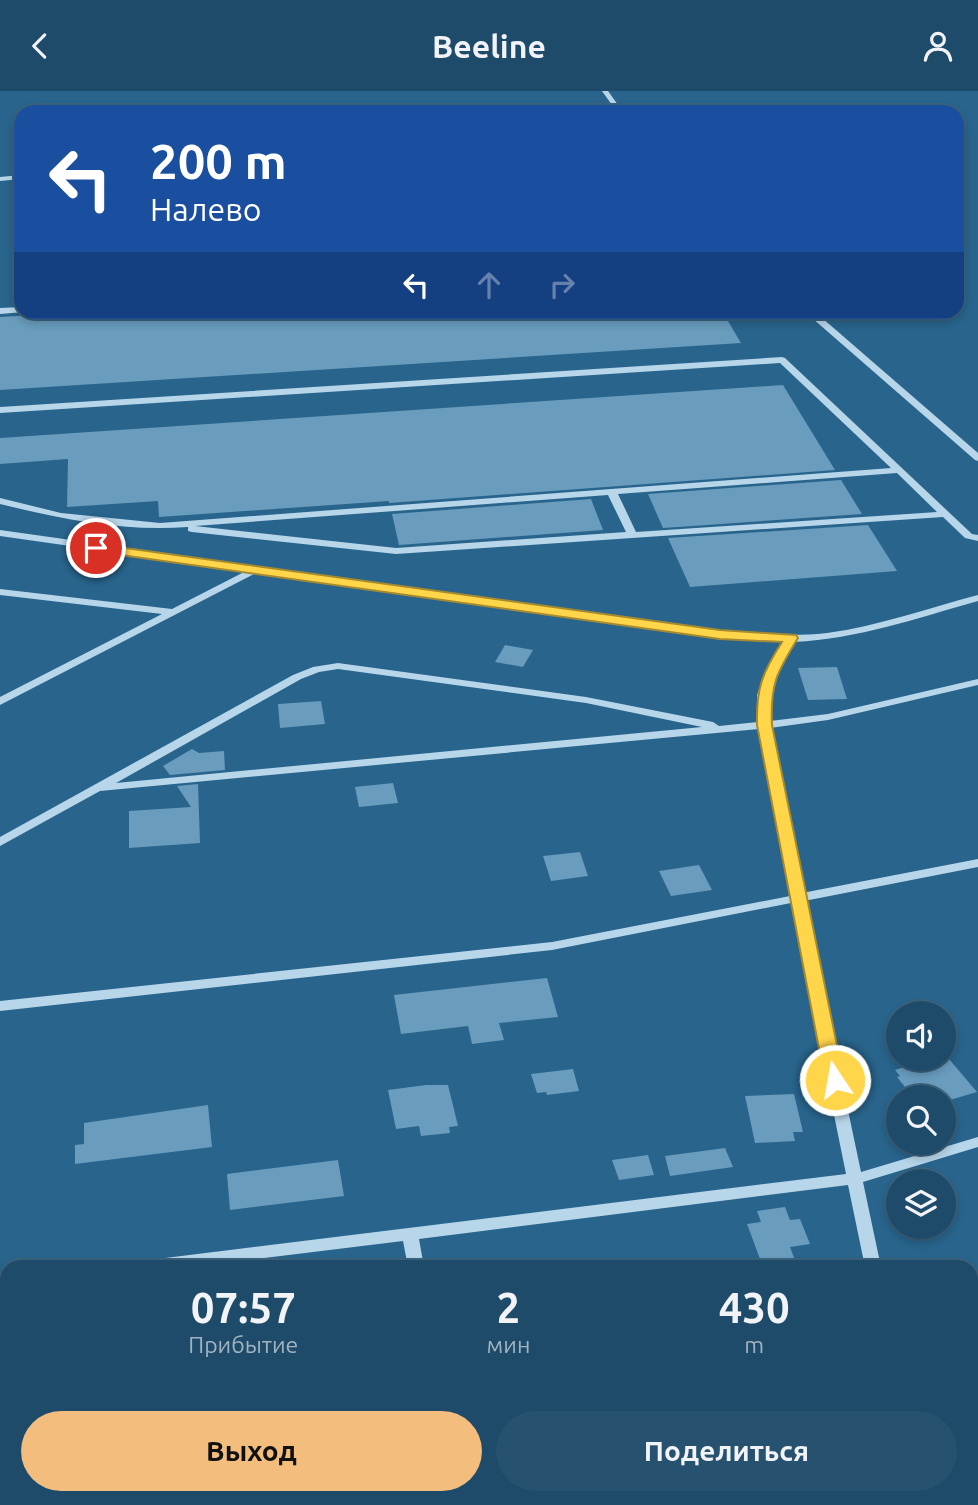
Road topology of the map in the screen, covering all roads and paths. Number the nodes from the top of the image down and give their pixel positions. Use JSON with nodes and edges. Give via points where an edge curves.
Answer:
{"nodes":[{"id":1,"x":817,"y":319,"type":"edge"},
{"id":2,"x":0,"y":410,"type":"edge"},
{"id":3,"x":978,"y":458,"type":"edge"},
{"id":4,"x":899,"y":470,"type":"junction"},
{"id":5,"x":612,"y":492,"type":"junction"},
{"id":6,"x":0,"y":501,"type":"edge"},
{"id":7,"x":945,"y":514,"type":"junction"},
{"id":8,"x":160,"y":526,"type":"junction"},
{"id":9,"x":0,"y":533,"type":"edge"},
{"id":10,"x":632,"y":535,"type":"junction"},
{"id":11,"x":978,"y":538,"type":"edge"},
{"id":12,"x":256,"y":570,"type":"junction"},
{"id":13,"x":0,"y":592,"type":"edge"},
{"id":14,"x":978,"y":598,"type":"edge"},
{"id":15,"x":173,"y":612,"type":"junction"},
{"id":16,"x":791,"y":638,"type":"junction"},
{"id":17,"x":978,"y":682,"type":"edge"},
{"id":18,"x":0,"y":702,"type":"edge"},
{"id":19,"x":764,"y":725,"type":"junction"},
{"id":20,"x":727,"y":729,"type":"junction"},
{"id":21,"x":97,"y":788,"type":"junction"},
{"id":22,"x":0,"y":842,"type":"edge"},
{"id":23,"x":978,"y":863,"type":"edge"},
{"id":24,"x":797,"y":899,"type":"junction"},
{"id":25,"x":0,"y":1006,"type":"edge"},
{"id":26,"x":978,"y":1143,"type":"edge"},
{"id":27,"x":855,"y":1179,"type":"junction"},
{"id":28,"x":410,"y":1234,"type":"junction"},
{"id":29,"x":198,"y":1260,"type":"edge"},
{"id":30,"x":415,"y":1260,"type":"edge"},
{"id":31,"x":872,"y":1260,"type":"edge"}],
"edges":[{"from":1,"to":3,"type":"street"},
{"from":2,"to":4,"type":"street","via":[[782,360]]},
{"from":4,"to":5,"type":"street"},
{"from":4,"to":7,"type":"street"},
{"from":5,"to":8,"type":"street"},
{"from":5,"to":10,"type":"street"},
{"from":6,"to":8,"type":"street","via":[[61,516]]},
{"from":7,"to":10,"type":"street"},
{"from":7,"to":11,"type":"street","via":[[969,536]]},
{"from":8,"to":10,"type":"street","via":[[396,551]]},
{"from":9,"to":12,"type":"street"},
{"from":12,"to":15,"type":"street"},
{"from":12,"to":16,"type":"street","via":[[720,634]]},
{"from":13,"to":15,"type":"street"},
{"from":14,"to":16,"type":"street","via":[[846,633]]},
{"from":15,"to":18,"type":"street"},
{"from":16,"to":19,"type":"street","via":[[763,695]]},
{"from":17,"to":19,"type":"street","via":[[828,717]]},
{"from":19,"to":20,"type":"street"},
{"from":19,"to":24,"type":"street"},
{"from":20,"to":21,"type":"street"},
{"from":20,"to":21,"type":"street","via":[[586,700],[338,666],[297,677]]},
{"from":21,"to":22,"type":"street"},
{"from":23,"to":24,"type":"street"},
{"from":24,"to":25,"type":"street","via":[[552,946]]},
{"from":24,"to":27,"type":"street"},
{"from":26,"to":27,"type":"street"},
{"from":27,"to":28,"type":"street"},
{"from":27,"to":31,"type":"street"},
{"from":28,"to":29,"type":"street"},
{"from":28,"to":30,"type":"street"}]}
